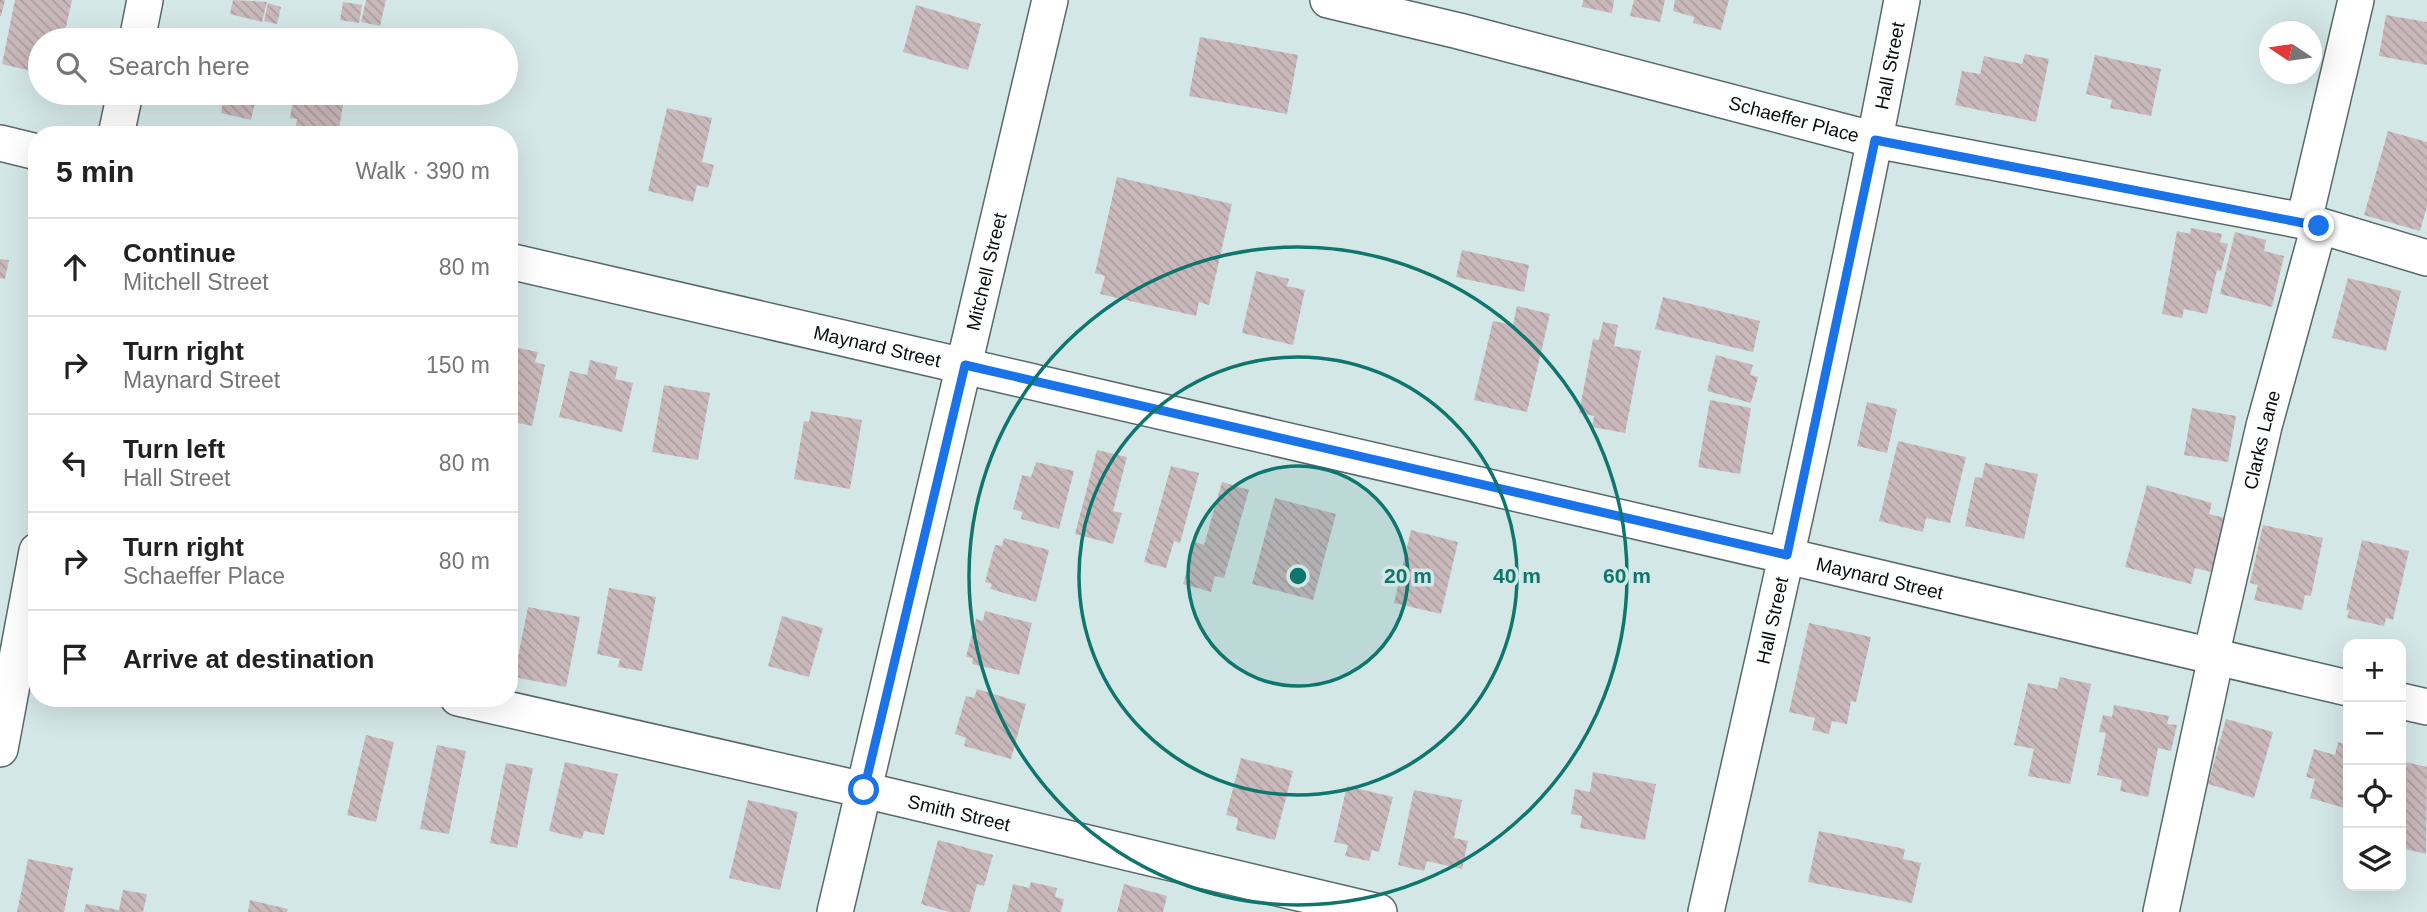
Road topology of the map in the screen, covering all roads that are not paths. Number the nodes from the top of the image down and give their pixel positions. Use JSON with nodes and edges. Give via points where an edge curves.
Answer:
{"nodes":[{"id":1,"x":145,"y":0,"type":"edge"},
{"id":2,"x":1050,"y":0,"type":"edge"},
{"id":3,"x":1328,"y":0,"type":"edge"},
{"id":4,"x":1902,"y":0,"type":"edge"},
{"id":5,"x":2356,"y":0,"type":"edge"},
{"id":6,"x":139,"y":28,"type":"edge"},
{"id":7,"x":123,"y":105,"type":"edge"},
{"id":8,"x":119,"y":126,"type":"edge"},
{"id":9,"x":1875,"y":140,"type":"junction"},
{"id":10,"x":0,"y":143,"type":"edge"},
{"id":11,"x":28,"y":150,"type":"edge"},
{"id":12,"x":2311,"y":223,"type":"junction"},
{"id":13,"x":2427,"y":258,"type":"edge"},
{"id":14,"x":518,"y":263,"type":"edge"},
{"id":15,"x":965,"y":365,"type":"junction"},
{"id":16,"x":1787,"y":555,"type":"junction"},
{"id":17,"x":28,"y":577,"type":"edge"},
{"id":18,"x":22,"y":594,"type":"edge"},
{"id":19,"x":2214,"y":656,"type":"junction"},
{"id":20,"x":2343,"y":687,"type":"edge"},
{"id":21,"x":2405,"y":702,"type":"edge"},
{"id":22,"x":498,"y":707,"type":"edge"},
{"id":23,"x":2427,"y":707,"type":"edge"},
{"id":24,"x":0,"y":749,"type":"edge"},
{"id":25,"x":864,"y":790,"type":"junction"},
{"id":26,"x":835,"y":912,"type":"edge"},
{"id":27,"x":1379,"y":912,"type":"edge"},
{"id":28,"x":1706,"y":912,"type":"edge"},
{"id":29,"x":2161,"y":912,"type":"edge"}],
"edges":[{"from":1,"to":6,"type":"street"},
{"from":2,"to":15,"type":"street","name":"Mitchell Street"},
{"from":3,"to":9,"type":"street","name":"Schaeffer Place"},
{"from":4,"to":9,"type":"street","name":"Hall Street"},
{"from":5,"to":12,"type":"street","name":"Clarks Lane"},
{"from":7,"to":8,"type":"street"},
{"from":9,"to":12,"type":"street","name":"Schaeffer Place"},
{"from":9,"to":16,"type":"street","name":"Hall Street"},
{"from":10,"to":11,"type":"street"},
{"from":12,"to":13,"type":"street","name":"Schaeffer Place"},
{"from":12,"to":19,"type":"street","name":"Clarks Lane"},
{"from":14,"to":15,"type":"street","name":"Maynard Street"},
{"from":15,"to":16,"type":"street","name":"Maynard Street"},
{"from":15,"to":25,"type":"street","name":"Mitchell Street"},
{"from":16,"to":19,"type":"street","name":"Maynard Street"},
{"from":16,"to":28,"type":"street","name":"Hall Street"},
{"from":17,"to":18,"type":"street"},
{"from":18,"to":24,"type":"street"},
{"from":19,"to":20,"type":"street","name":"Maynard Street"},
{"from":19,"to":29,"type":"street","name":"Clarks Lane"},
{"from":21,"to":23,"type":"street"},
{"from":22,"to":25,"type":"street","name":"Smith Street"},
{"from":25,"to":26,"type":"street","name":"Mitchell Street"},
{"from":25,"to":27,"type":"street","name":"Smith Street"}]}
